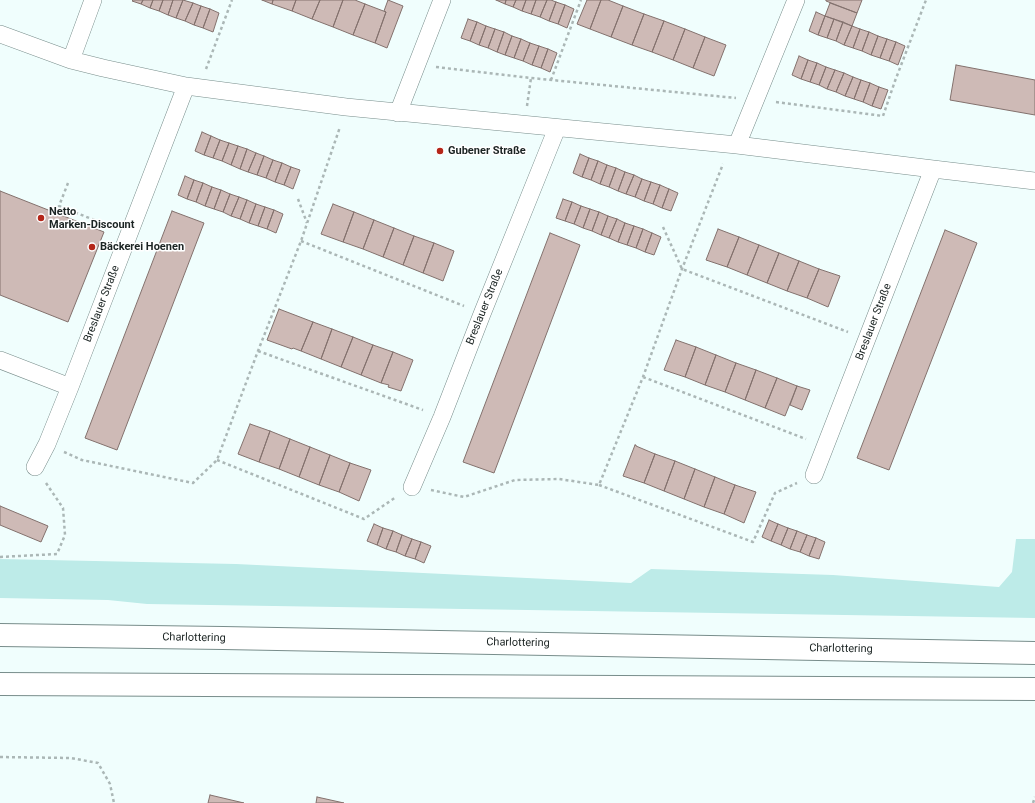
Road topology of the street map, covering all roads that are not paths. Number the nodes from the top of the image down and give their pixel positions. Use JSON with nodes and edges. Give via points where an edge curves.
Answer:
{"nodes":[{"id":1,"x":93,"y":0,"type":"edge"},
{"id":2,"x":442,"y":0,"type":"edge"},
{"id":3,"x":796,"y":0,"type":"edge"},
{"id":4,"x":0,"y":34,"type":"edge"},
{"id":5,"x":71,"y":60,"type":"junction"},
{"id":6,"x":193,"y":87,"type":"junction"},
{"id":7,"x":398,"y":113,"type":"junction"},
{"id":8,"x":557,"y":128,"type":"junction"},
{"id":9,"x":734,"y":144,"type":"junction"},
{"id":10,"x":933,"y":169,"type":"junction"},
{"id":11,"x":1035,"y":181,"type":"edge"},
{"id":12,"x":0,"y":360,"type":"edge"},
{"id":13,"x":70,"y":387,"type":"junction"},
{"id":14,"x":35,"y":467,"type":"road end"},
{"id":15,"x":814,"y":475,"type":"road end"},
{"id":16,"x":412,"y":486,"type":"road end"},
{"id":17,"x":0,"y":635,"type":"edge"},
{"id":18,"x":1035,"y":653,"type":"edge"},
{"id":19,"x":0,"y":684,"type":"edge"},
{"id":20,"x":1035,"y":689,"type":"edge"}],
"edges":[{"from":1,"to":5,"type":"street"},
{"from":2,"to":7,"type":"street"},
{"from":3,"to":9,"type":"street","via":[[756,99]]},
{"from":4,"to":5,"type":"street"},
{"from":5,"to":6,"type":"street"},
{"from":6,"to":7,"type":"street"},
{"from":6,"to":13,"type":"street","name":"Breslauer Straße","via":[[129,234]]},
{"from":7,"to":8,"type":"street"},
{"from":8,"to":9,"type":"street"},
{"from":8,"to":16,"type":"street","name":"Breslauer Straße"},
{"from":9,"to":10,"type":"street"},
{"from":10,"to":11,"type":"street"},
{"from":10,"to":15,"type":"street","name":"Breslauer Straße"},
{"from":12,"to":13,"type":"street"},
{"from":13,"to":14,"type":"street","name":"Breslauer Straße"},
{"from":17,"to":18,"type":"highway","name":"Charlottering"},
{"from":19,"to":20,"type":"highway"}]}
